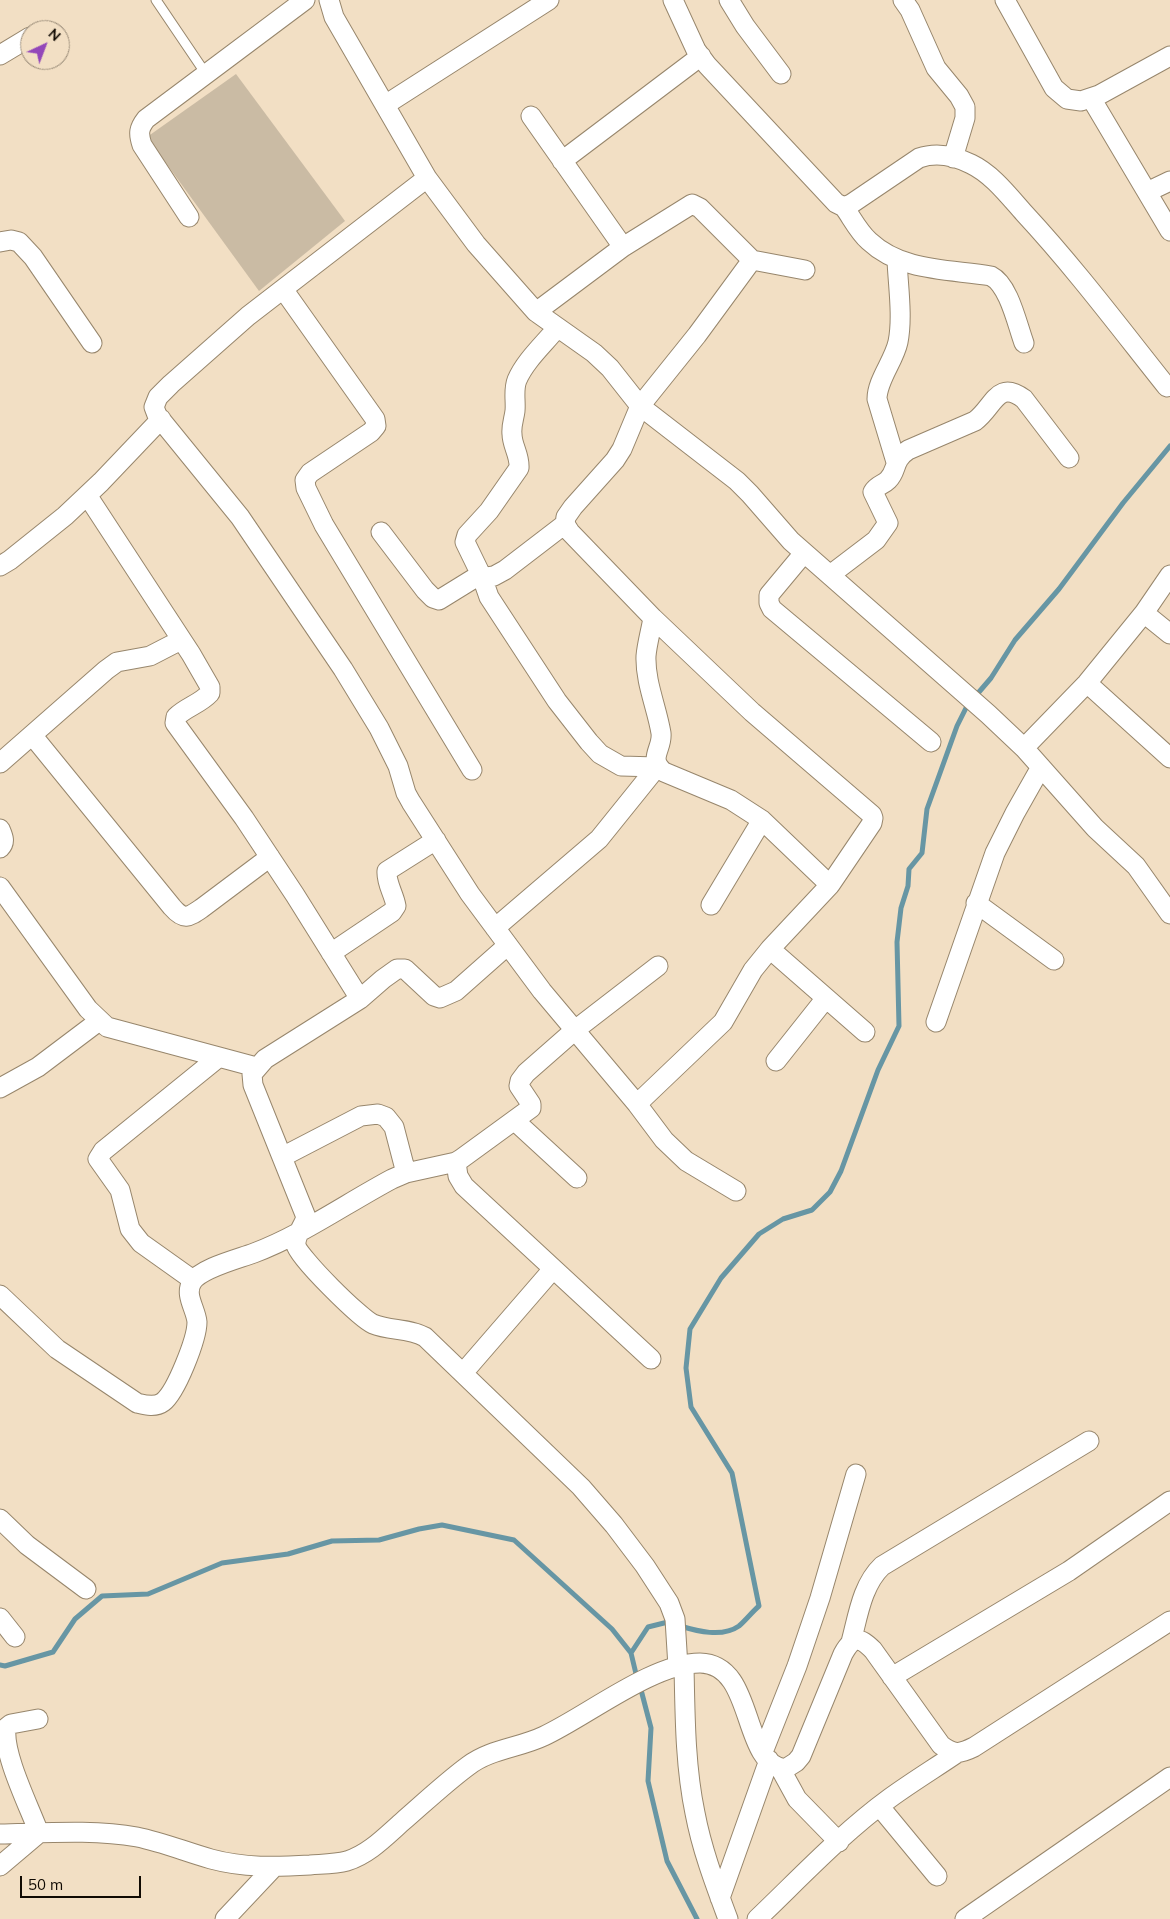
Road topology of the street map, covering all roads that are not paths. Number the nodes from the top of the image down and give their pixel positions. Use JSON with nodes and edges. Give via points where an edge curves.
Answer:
{"nodes":[{"id":1,"x":156,"y":0,"type":"edge"},
{"id":2,"x":305,"y":0,"type":"edge"},
{"id":3,"x":329,"y":0,"type":"edge"},
{"id":4,"x":549,"y":0,"type":"edge"},
{"id":5,"x":672,"y":0,"type":"edge"},
{"id":6,"x":730,"y":0,"type":"edge"},
{"id":7,"x":904,"y":0,"type":"edge"},
{"id":8,"x":1005,"y":0,"type":"edge"},
{"id":9,"x":20,"y":43,"type":"edge"},
{"id":10,"x":0,"y":55,"type":"edge"},
{"id":11,"x":700,"y":56,"type":"junction"},
{"id":12,"x":1170,"y":56,"type":"edge"},
{"id":13,"x":206,"y":74,"type":"junction"},
{"id":14,"x":781,"y":74,"type":"dead end"},
{"id":15,"x":1091,"y":98,"type":"junction"},
{"id":16,"x":385,"y":105,"type":"junction"},
{"id":17,"x":531,"y":116,"type":"dead end"},
{"id":18,"x":953,"y":158,"type":"junction"},
{"id":19,"x":562,"y":161,"type":"junction"},
{"id":20,"x":427,"y":178,"type":"junction"},
{"id":21,"x":1170,"y":181,"type":"edge"},
{"id":22,"x":1147,"y":192,"type":"junction"},
{"id":23,"x":844,"y":207,"type":"junction"},
{"id":24,"x":188,"y":217,"type":"dead end"},
{"id":25,"x":1170,"y":231,"type":"edge"},
{"id":26,"x":0,"y":242,"type":"edge"},
{"id":27,"x":623,"y":247,"type":"junction"},
{"id":28,"x":752,"y":260,"type":"junction"},
{"id":29,"x":897,"y":260,"type":"junction"},
{"id":30,"x":805,"y":270,"type":"dead end"},
{"id":31,"x":283,"y":289,"type":"junction"},
{"id":32,"x":536,"y":312,"type":"junction"},
{"id":33,"x":557,"y":328,"type":"junction"},
{"id":34,"x":92,"y":343,"type":"dead end"},
{"id":35,"x":1024,"y":343,"type":"dead end"},
{"id":36,"x":1166,"y":387,"type":"dead end"},
{"id":37,"x":640,"y":406,"type":"junction"},
{"id":38,"x":161,"y":420,"type":"junction"},
{"id":39,"x":1069,"y":458,"type":"dead end"},
{"id":40,"x":896,"y":462,"type":"junction"},
{"id":41,"x":87,"y":495,"type":"junction"},
{"id":42,"x":565,"y":524,"type":"junction"},
{"id":43,"x":381,"y":532,"type":"dead end"},
{"id":44,"x":804,"y":553,"type":"junction"},
{"id":45,"x":0,"y":566,"type":"edge"},
{"id":46,"x":830,"y":575,"type":"junction"},
{"id":47,"x":1170,"y":575,"type":"edge"},
{"id":48,"x":482,"y":577,"type":"junction"},
{"id":49,"x":1144,"y":613,"type":"junction"},
{"id":50,"x":653,"y":618,"type":"junction"},
{"id":51,"x":1170,"y":634,"type":"edge"},
{"id":52,"x":181,"y":640,"type":"junction"},
{"id":53,"x":1087,"y":683,"type":"junction"},
{"id":54,"x":32,"y":735,"type":"junction"},
{"id":55,"x":931,"y":742,"type":"dead end"},
{"id":56,"x":1024,"y":748,"type":"junction"},
{"id":57,"x":1170,"y":758,"type":"edge"},
{"id":58,"x":0,"y":763,"type":"edge"},
{"id":59,"x":657,"y":767,"type":"junction"},
{"id":60,"x":1041,"y":767,"type":"junction"},
{"id":61,"x":472,"y":770,"type":"dead end"},
{"id":62,"x":762,"y":820,"type":"junction"},
{"id":63,"x":0,"y":829,"type":"edge"},
{"id":64,"x":436,"y":840,"type":"junction"},
{"id":65,"x":0,"y":848,"type":"edge"},
{"id":66,"x":270,"y":857,"type":"junction"},
{"id":67,"x":830,"y":885,"type":"junction"},
{"id":68,"x":0,"y":887,"type":"edge"},
{"id":69,"x":976,"y":903,"type":"junction"},
{"id":70,"x":711,"y":904,"type":"dead end"},
{"id":71,"x":1170,"y":914,"type":"edge"},
{"id":72,"x":495,"y":928,"type":"junction"},
{"id":73,"x":508,"y":945,"type":"junction"},
{"id":74,"x":770,"y":949,"type":"junction"},
{"id":75,"x":331,"y":952,"type":"junction"},
{"id":76,"x":1054,"y":960,"type":"dead end"},
{"id":77,"x":658,"y":966,"type":"dead end"},
{"id":78,"x":826,"y":998,"type":"junction"},
{"id":79,"x":360,"y":999,"type":"junction"},
{"id":80,"x":99,"y":1021,"type":"junction"},
{"id":81,"x":936,"y":1022,"type":"dead end"},
{"id":82,"x":575,"y":1030,"type":"junction"},
{"id":83,"x":865,"y":1032,"type":"dead end"},
{"id":84,"x":219,"y":1057,"type":"junction"},
{"id":85,"x":776,"y":1061,"type":"dead end"},
{"id":86,"x":256,"y":1067,"type":"junction"},
{"id":87,"x":0,"y":1088,"type":"edge"},
{"id":88,"x":637,"y":1104,"type":"junction"},
{"id":89,"x":515,"y":1121,"type":"junction"},
{"id":90,"x":282,"y":1157,"type":"junction"},
{"id":91,"x":456,"y":1162,"type":"junction"},
{"id":92,"x":406,"y":1172,"type":"junction"},
{"id":93,"x":577,"y":1178,"type":"dead end"},
{"id":94,"x":736,"y":1191,"type":"dead end"},
{"id":95,"x":301,"y":1230,"type":"junction"},
{"id":96,"x":552,"y":1269,"type":"junction"},
{"id":97,"x":193,"y":1280,"type":"junction"},
{"id":98,"x":0,"y":1295,"type":"edge"},
{"id":99,"x":651,"y":1359,"type":"dead end"},
{"id":100,"x":463,"y":1373,"type":"junction"},
{"id":101,"x":1088,"y":1441,"type":"dead end"},
{"id":102,"x":856,"y":1474,"type":"dead end"},
{"id":103,"x":1170,"y":1501,"type":"edge"},
{"id":104,"x":0,"y":1519,"type":"edge"},
{"id":105,"x":86,"y":1588,"type":"dead end"},
{"id":106,"x":0,"y":1618,"type":"edge"},
{"id":107,"x":1170,"y":1621,"type":"edge"},
{"id":108,"x":16,"y":1638,"type":"dead end"},
{"id":109,"x":851,"y":1642,"type":"junction"},
{"id":110,"x":675,"y":1668,"type":"junction"},
{"id":111,"x":892,"y":1677,"type":"junction"},
{"id":112,"x":38,"y":1719,"type":"dead end"},
{"id":113,"x":957,"y":1754,"type":"junction"},
{"id":114,"x":770,"y":1760,"type":"junction"},
{"id":115,"x":1170,"y":1777,"type":"edge"},
{"id":116,"x":880,"y":1806,"type":"junction"},
{"id":117,"x":39,"y":1833,"type":"junction"},
{"id":118,"x":0,"y":1834,"type":"edge"},
{"id":119,"x":838,"y":1842,"type":"junction"},
{"id":120,"x":0,"y":1866,"type":"edge"},
{"id":121,"x":273,"y":1868,"type":"junction"},
{"id":122,"x":937,"y":1876,"type":"dead end"},
{"id":123,"x":720,"y":1898,"type":"junction"},
{"id":124,"x":225,"y":1919,"type":"edge"},
{"id":125,"x":728,"y":1919,"type":"edge"},
{"id":126,"x":757,"y":1919,"type":"edge"},
{"id":127,"x":965,"y":1919,"type":"edge"}],
"edges":[{"from":1,"to":13,"type":"lane"},
{"from":2,"to":13,"type":"street"},
{"from":3,"to":16,"type":"street","via":[[334,17]]},
{"from":4,"to":16,"type":"street"},
{"from":5,"to":11,"type":"street"},
{"from":6,"to":14,"type":"street"},
{"from":7,"to":18,"type":"street","via":[[936,68],[965,107],[965,118]]},
{"from":8,"to":15,"type":"street","via":[[1054,88],[1067,99],[1081,101]]},
{"from":9,"to":10,"type":"street"},
{"from":11,"to":19,"type":"street"},
{"from":11,"to":23,"type":"street","via":[[825,192]]},
{"from":12,"to":15,"type":"street"},
{"from":13,"to":24,"type":"street","via":[[146,119],[139,128],[142,145]]},
{"from":15,"to":22,"type":"street"},
{"from":16,"to":20,"type":"street"},
{"from":17,"to":19,"type":"street"},
{"from":18,"to":23,"type":"street","via":[[931,154],[919,158]]},
{"from":18,"to":36,"type":"street","via":[[970,163],[992,178],[1060,252]]},
{"from":19,"to":27,"type":"street"},
{"from":20,"to":31,"type":"street"},
{"from":20,"to":32,"type":"street","via":[[476,244]]},
{"from":21,"to":22,"type":"street"},
{"from":22,"to":25,"type":"street"},
{"from":23,"to":29,"type":"street","via":[[869,241]]},
{"from":26,"to":34,"type":"street","via":[[19,242],[33,257]]},
{"from":27,"to":28,"type":"street","via":[[692,204],[700,208]]},
{"from":27,"to":32,"type":"street"},
{"from":28,"to":30,"type":"street"},
{"from":28,"to":37,"type":"street"},
{"from":29,"to":35,"type":"street","via":[[998,279]]},
{"from":29,"to":40,"type":"street","via":[[900,328],[895,353],[877,392]]},
{"from":31,"to":38,"type":"street","via":[[158,397],[154,407]]},
{"from":31,"to":61,"type":"street","via":[[375,419],[376,426],[310,473],[305,480],[306,488],[324,525]]},
{"from":32,"to":33,"type":"street"},
{"from":33,"to":37,"type":"street","via":[[610,368]]},
{"from":33,"to":48,"type":"street","via":[[517,380],[512,441],[520,468],[467,535],[465,542]]},
{"from":37,"to":42,"type":"street","via":[[622,449],[573,507]]},
{"from":37,"to":44,"type":"street","via":[[737,481]]},
{"from":38,"to":41,"type":"street"},
{"from":38,"to":64,"type":"street","via":[[240,518],[343,669],[379,728],[398,766],[406,793]]},
{"from":39,"to":40,"type":"street","via":[[1024,398],[1006,390],[975,421],[908,450]]},
{"from":40,"to":46,"type":"street","via":[[888,480],[873,492],[888,523],[883,533]]},
{"from":41,"to":45,"type":"street"},
{"from":41,"to":52,"type":"street"},
{"from":42,"to":48,"type":"street","via":[[505,570],[494,576]]},
{"from":42,"to":50,"type":"street"},
{"from":43,"to":48,"type":"street","via":[[433,598],[440,600],[473,579]]},
{"from":44,"to":46,"type":"street"},
{"from":44,"to":55,"type":"street","via":[[769,595],[768,603],[772,609]]},
{"from":46,"to":56,"type":"street"},
{"from":47,"to":49,"type":"street"},
{"from":48,"to":59,"type":"street","via":[[489,597],[557,701],[600,754],[621,766]]},
{"from":49,"to":51,"type":"street"},
{"from":49,"to":53,"type":"street"},
{"from":50,"to":59,"type":"street","via":[[646,656],[662,736]]},
{"from":50,"to":67,"type":"street","via":[[752,712],[872,815],[872,824]]},
{"from":52,"to":54,"type":"street","via":[[150,656],[117,662]]},
{"from":52,"to":66,"type":"street","via":[[204,674],[210,693],[204,700],[181,712],[175,723]]},
{"from":53,"to":56,"type":"street"},
{"from":53,"to":57,"type":"street"},
{"from":54,"to":58,"type":"street"},
{"from":54,"to":66,"type":"street","via":[[177,914],[184,917],[202,908]]},
{"from":56,"to":60,"type":"street"},
{"from":59,"to":62,"type":"street","via":[[731,800]]},
{"from":59,"to":72,"type":"street","via":[[600,839]]},
{"from":60,"to":69,"type":"street","via":[[995,854]]},
{"from":60,"to":71,"type":"street","via":[[1095,828],[1136,866]]},
{"from":62,"to":67,"type":"street"},
{"from":62,"to":70,"type":"street"},
{"from":63,"to":65,"type":"street","via":[[4,837]]},
{"from":64,"to":72,"type":"street"},
{"from":64,"to":75,"type":"street","via":[[387,871],[386,879],[396,906],[392,912]]},
{"from":66,"to":75,"type":"street"},
{"from":67,"to":74,"type":"street"},
{"from":68,"to":80,"type":"street"},
{"from":69,"to":76,"type":"street"},
{"from":69,"to":81,"type":"street"},
{"from":72,"to":73,"type":"street"},
{"from":73,"to":79,"type":"street","via":[[448,996],[434,996],[405,969],[397,969]]},
{"from":73,"to":82,"type":"street"},
{"from":74,"to":78,"type":"street"},
{"from":74,"to":88,"type":"street","via":[[753,970],[724,1022]]},
{"from":75,"to":79,"type":"street"},
{"from":77,"to":82,"type":"street"},
{"from":78,"to":83,"type":"street"},
{"from":78,"to":85,"type":"street"},
{"from":79,"to":86,"type":"street"},
{"from":80,"to":84,"type":"street","via":[[107,1027]]},
{"from":80,"to":87,"type":"street","via":[[38,1067]]},
{"from":82,"to":88,"type":"street"},
{"from":82,"to":89,"type":"street","via":[[520,1081],[520,1089],[532,1107]]},
{"from":84,"to":86,"type":"street"},
{"from":84,"to":97,"type":"street","via":[[102,1151],[98,1159],[120,1190],[130,1229],[141,1243]]},
{"from":86,"to":90,"type":"street","via":[[252,1074],[253,1085]]},
{"from":88,"to":94,"type":"street","via":[[675,1152]]},
{"from":89,"to":91,"type":"street"},
{"from":89,"to":93,"type":"street"},
{"from":90,"to":92,"type":"street","via":[[361,1116],[378,1114],[394,1126]]},
{"from":90,"to":95,"type":"street","via":[[306,1216]]},
{"from":91,"to":92,"type":"street"},
{"from":91,"to":96,"type":"street","via":[[458,1176],[464,1186]]},
{"from":92,"to":95,"type":"street"},
{"from":95,"to":97,"type":"street","via":[[257,1252],[212,1268]]},
{"from":95,"to":100,"type":"street","via":[[296,1244],[298,1250],[363,1318],[376,1325],[409,1330],[425,1337]]},
{"from":96,"to":99,"type":"street"},
{"from":96,"to":100,"type":"street"},
{"from":97,"to":98,"type":"street","via":[[189,1289],[197,1321],[186,1364],[168,1396],[157,1405],[147,1406],[137,1403],[66,1356]]},
{"from":100,"to":110,"type":"street","via":[[581,1487],[662,1590],[675,1619]]},
{"from":101,"to":109,"type":"street","via":[[882,1566],[870,1581],[863,1598]]},
{"from":102,"to":114,"type":"street"},
{"from":103,"to":111,"type":"street","via":[[1069,1570]]},
{"from":104,"to":105,"type":"street","via":[[27,1545]]},
{"from":106,"to":108,"type":"street"},
{"from":107,"to":113,"type":"street","via":[[974,1747]]},
{"from":109,"to":111,"type":"street","via":[[856,1639],[865,1642]]},
{"from":109,"to":114,"type":"street","via":[[843,1654],[801,1756],[785,1768]]},
{"from":110,"to":114,"type":"street","via":[[710,1664],[729,1676]]},
{"from":110,"to":121,"type":"street","via":[[625,1690],[544,1736],[491,1753],[470,1764],[362,1856],[344,1862]]},
{"from":110,"to":123,"type":"street","via":[[694,1812]]},
{"from":111,"to":113,"type":"street","via":[[936,1740]]},
{"from":112,"to":117,"type":"street","via":[[11,1724],[5,1734],[10,1757]]},
{"from":113,"to":116,"type":"street"},
{"from":114,"to":119,"type":"street","via":[[797,1799]]},
{"from":114,"to":123,"type":"street"},
{"from":115,"to":127,"type":"street"},
{"from":116,"to":119,"type":"street"},
{"from":116,"to":122,"type":"street"},
{"from":117,"to":118,"type":"street"},
{"from":117,"to":120,"type":"street"},
{"from":117,"to":121,"type":"street","via":[[136,1837],[212,1860]]},
{"from":119,"to":126,"type":"street"},
{"from":121,"to":124,"type":"street"},
{"from":123,"to":125,"type":"street"}]}
